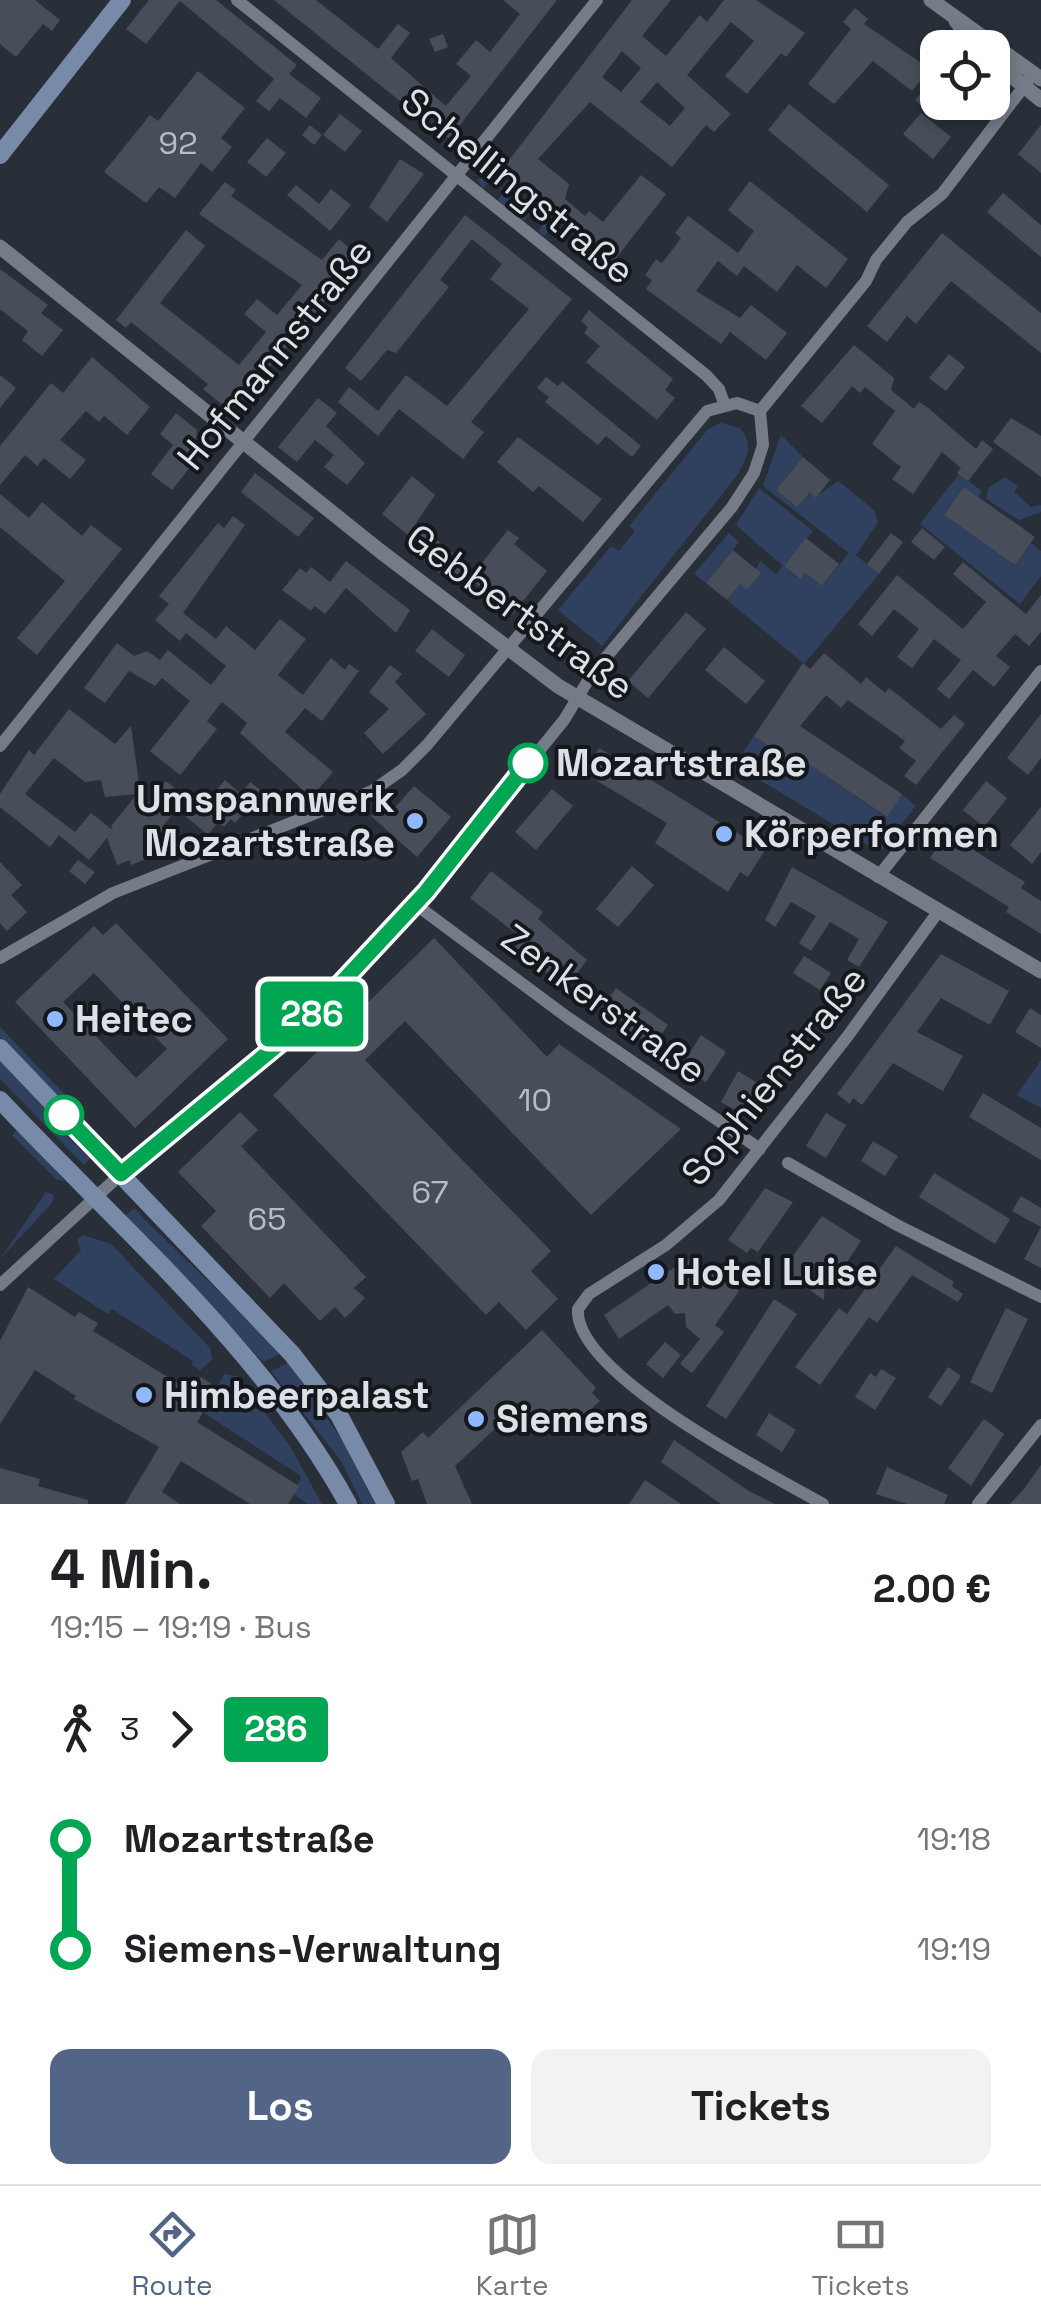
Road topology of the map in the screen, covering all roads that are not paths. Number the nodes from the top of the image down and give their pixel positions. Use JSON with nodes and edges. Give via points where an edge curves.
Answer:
{"nodes":[{"id":1,"x":122,"y":0,"type":"edge"},
{"id":2,"x":236,"y":0,"type":"edge"},
{"id":3,"x":597,"y":0,"type":"edge"},
{"id":4,"x":931,"y":0,"type":"edge"},
{"id":5,"x":953,"y":18,"type":"junction"},
{"id":6,"x":963,"y":30,"type":"edge"},
{"id":7,"x":1010,"y":68,"type":"edge"},
{"id":8,"x":1033,"y":79,"type":"edge"},
{"id":9,"x":1041,"y":100,"type":"edge"},
{"id":10,"x":0,"y":155,"type":"edge"},
{"id":11,"x":456,"y":176,"type":"junction"},
{"id":12,"x":0,"y":248,"type":"edge"},
{"id":13,"x":724,"y":403,"type":"junction"},
{"id":14,"x":760,"y":411,"type":"junction"},
{"id":15,"x":244,"y":441,"type":"junction"},
{"id":16,"x":509,"y":649,"type":"junction"},
{"id":17,"x":1041,"y":672,"type":"edge"},
{"id":18,"x":577,"y":698,"type":"junction"},
{"id":19,"x":0,"y":746,"type":"edge"},
{"id":20,"x":878,"y":877,"type":"junction"},
{"id":21,"x":415,"y":904,"type":"junction"},
{"id":22,"x":938,"y":912,"type":"junction"},
{"id":23,"x":0,"y":958,"type":"edge"},
{"id":24,"x":1041,"y":971,"type":"edge"},
{"id":25,"x":0,"y":1048,"type":"edge"},
{"id":26,"x":0,"y":1100,"type":"edge"},
{"id":27,"x":760,"y":1150,"type":"junction"},
{"id":28,"x":788,"y":1162,"type":"dead end"},
{"id":29,"x":121,"y":1174,"type":"junction"},
{"id":30,"x":93,"y":1198,"type":"junction"},
{"id":31,"x":0,"y":1284,"type":"edge"},
{"id":32,"x":1041,"y":1296,"type":"edge"},
{"id":33,"x":1041,"y":1425,"type":"edge"},
{"id":34,"x":348,"y":1504,"type":"edge"},
{"id":35,"x":386,"y":1504,"type":"edge"},
{"id":36,"x":822,"y":1504,"type":"edge"},
{"id":37,"x":978,"y":1504,"type":"edge"}],
"edges":[{"from":1,"to":10,"type":"main road"},
{"from":2,"to":11,"type":"street","name":"Schellingstraße"},
{"from":3,"to":11,"type":"street","name":"Hofmannstraße"},
{"from":4,"to":5,"type":"street"},
{"from":5,"to":6,"type":"street"},
{"from":5,"to":8,"type":"street","via":[[978,30]]},
{"from":7,"to":8,"type":"street"},
{"from":8,"to":9,"type":"street"},
{"from":8,"to":14,"type":"street","via":[[942,194],[907,222]]},
{"from":11,"to":13,"type":"street","name":"Schellingstraße","via":[[706,375]]},
{"from":11,"to":15,"type":"street","name":"Hofmannstraße"},
{"from":12,"to":15,"type":"street","name":"Gebbertstraße"},
{"from":13,"to":14,"type":"street"},
{"from":13,"to":16,"type":"street","via":[[694,424]]},
{"from":14,"to":18,"type":"street","via":[[764,444],[754,473]]},
{"from":15,"to":16,"type":"street","name":"Gebbertstraße"},
{"from":15,"to":19,"type":"street","name":"Hofmannstraße"},
{"from":16,"to":18,"type":"street","name":"Gebbertstraße"},
{"from":16,"to":23,"type":"street","via":[[402,770],[372,791],[112,893]]},
{"from":17,"to":20,"type":"street"},
{"from":18,"to":20,"type":"street","name":"Gebbertstraße"},
{"from":18,"to":21,"type":"street"},
{"from":20,"to":22,"type":"street","name":"Gebbertstraße"},
{"from":21,"to":27,"type":"street","name":"Zenkerstraße"},
{"from":21,"to":29,"type":"street","via":[[262,1062]]},
{"from":22,"to":24,"type":"street","name":"Gebbertstraße"},
{"from":22,"to":27,"type":"street","name":"Sophienstraße"},
{"from":25,"to":29,"type":"main road"},
{"from":26,"to":30,"type":"main road"},
{"from":27,"to":36,"type":"street","name":"Sophienstraße","via":[[692,1223],[589,1294],[578,1310],[580,1330],[626,1380],[679,1421]]},
{"from":28,"to":32,"type":"street"},
{"from":29,"to":30,"type":"street"},
{"from":29,"to":35,"type":"main road","via":[[292,1354],[339,1415]]},
{"from":30,"to":31,"type":"street"},
{"from":30,"to":34,"type":"main road","via":[[259,1371]]},
{"from":33,"to":37,"type":"street"}]}
